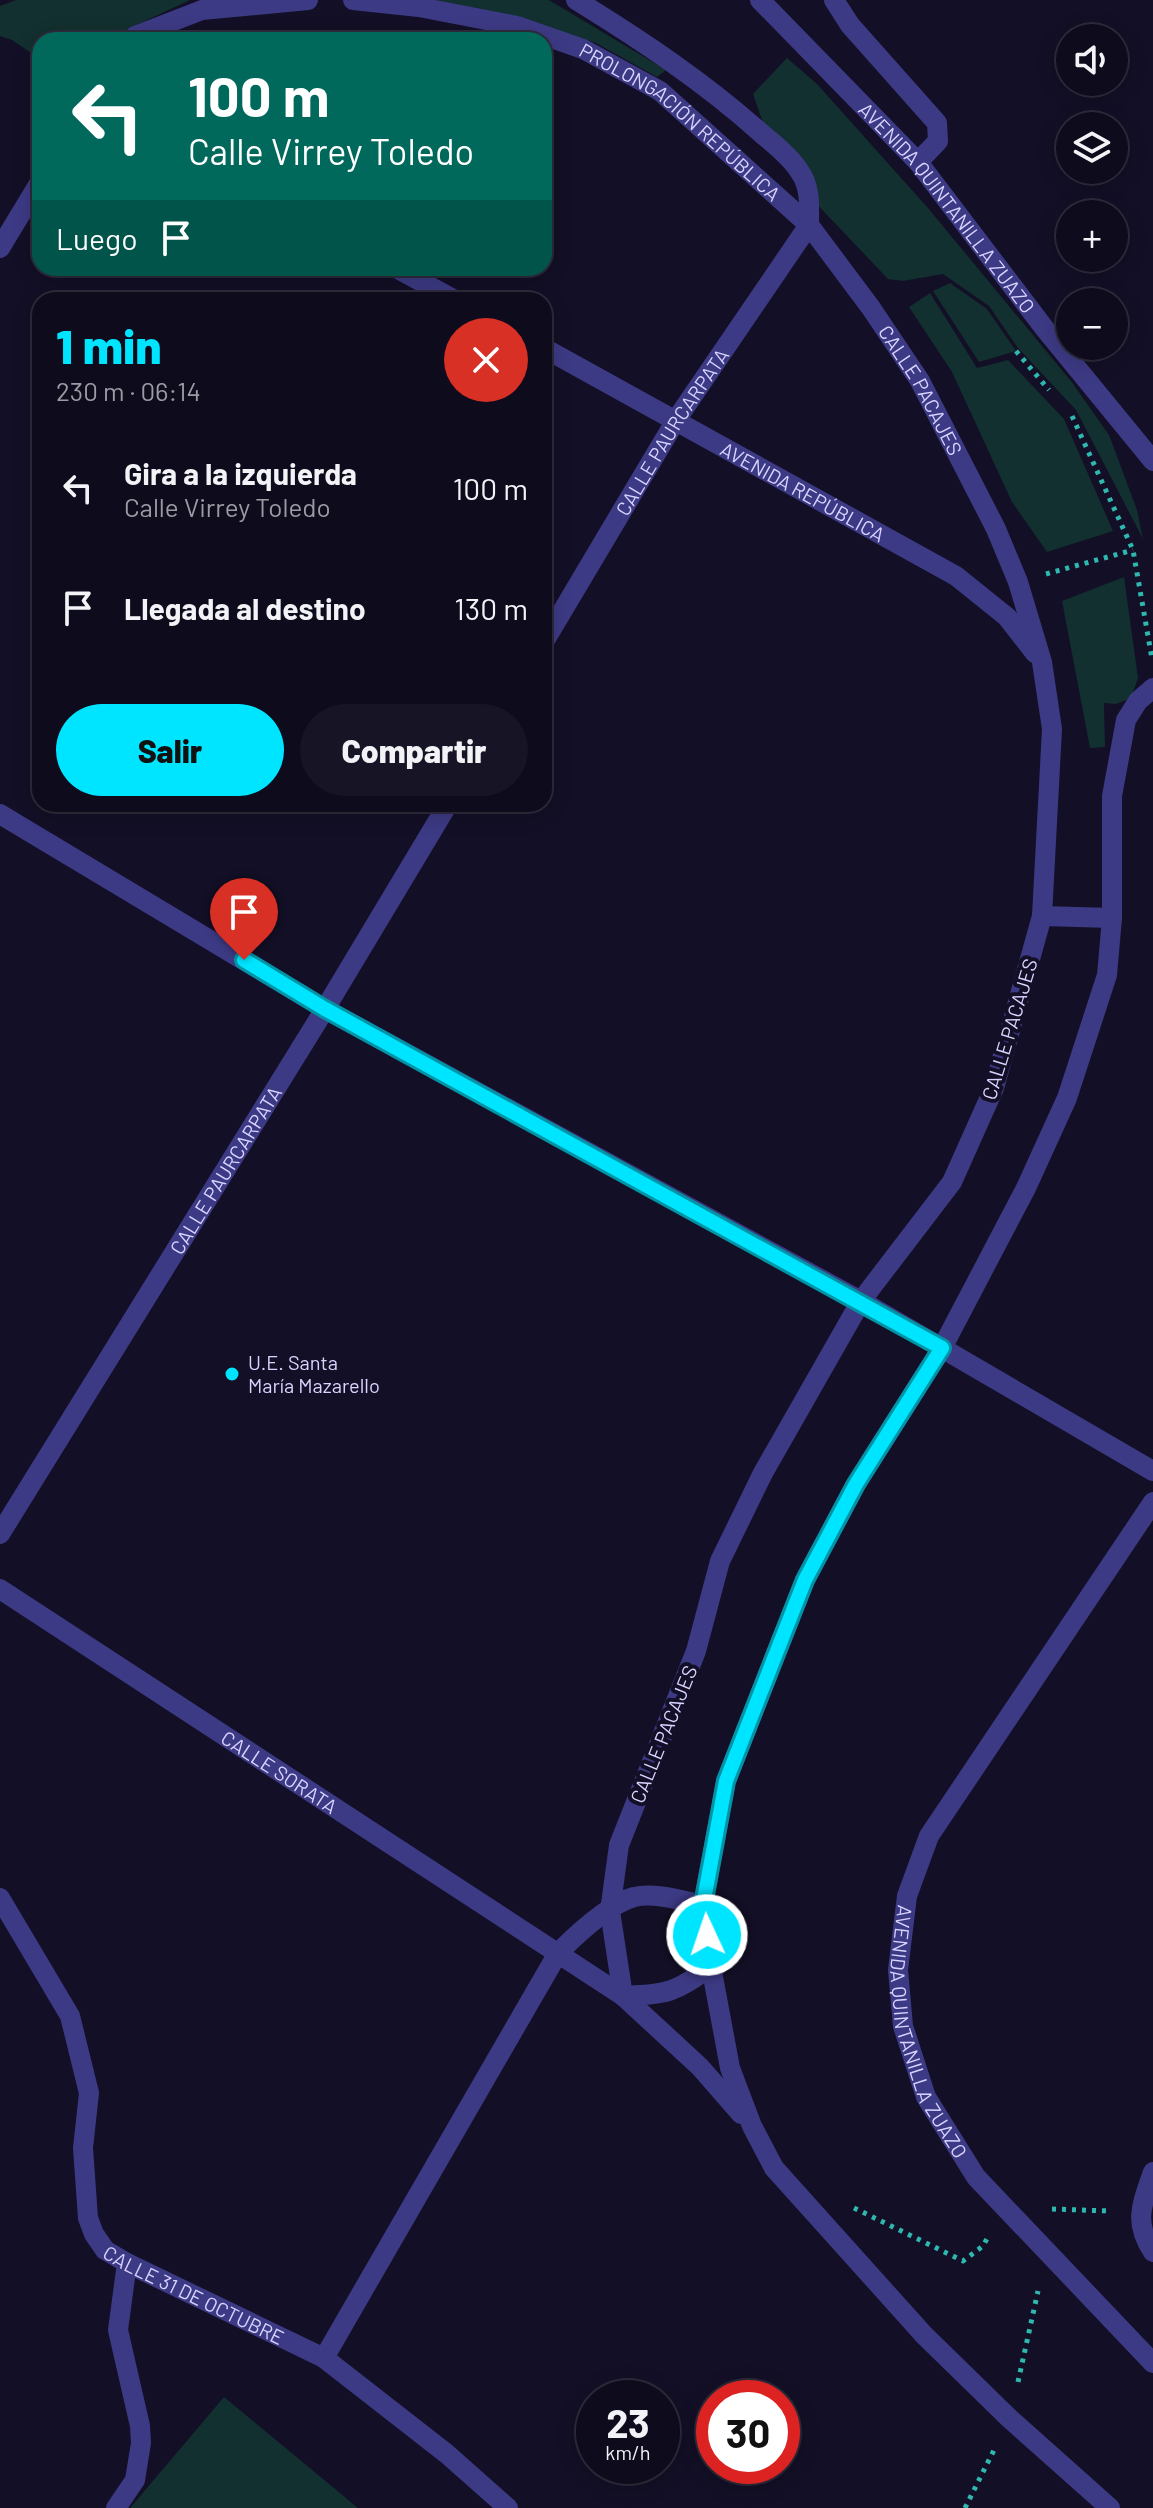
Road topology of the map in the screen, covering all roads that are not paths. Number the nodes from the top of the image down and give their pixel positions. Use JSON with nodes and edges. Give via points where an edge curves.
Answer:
{"nodes":[{"id":1,"x":308,"y":0,"type":"edge"},
{"id":2,"x":353,"y":0,"type":"edge"},
{"id":3,"x":576,"y":0,"type":"edge"},
{"id":4,"x":760,"y":0,"type":"edge"},
{"id":5,"x":834,"y":0,"type":"edge"},
{"id":6,"x":145,"y":32,"type":"edge"},
{"id":7,"x":534,"y":32,"type":"edge"},
{"id":8,"x":552,"y":38,"type":"edge"},
{"id":9,"x":918,"y":162,"type":"junction"},
{"id":10,"x":32,"y":195,"type":"edge"},
{"id":11,"x":809,"y":225,"type":"junction"},
{"id":12,"x":0,"y":248,"type":"edge"},
{"id":13,"x":411,"y":276,"type":"edge"},
{"id":14,"x":440,"y":292,"type":"edge"},
{"id":15,"x":552,"y":352,"type":"edge"},
{"id":16,"x":676,"y":420,"type":"junction"},
{"id":17,"x":1153,"y":461,"type":"edge"},
{"id":18,"x":552,"y":629,"type":"edge"},
{"id":19,"x":1042,"y":662,"type":"junction"},
{"id":20,"x":1153,"y":688,"type":"edge"},
{"id":21,"x":443,"y":812,"type":"edge"},
{"id":22,"x":0,"y":814,"type":"edge"},
{"id":23,"x":1042,"y":916,"type":"junction"},
{"id":24,"x":1112,"y":918,"type":"junction"},
{"id":25,"x":325,"y":1009,"type":"junction"},
{"id":26,"x":861,"y":1301,"type":"junction"},
{"id":27,"x":942,"y":1348,"type":"junction"},
{"id":28,"x":1153,"y":1471,"type":"edge"},
{"id":29,"x":1153,"y":1502,"type":"edge"},
{"id":30,"x":0,"y":1534,"type":"edge"},
{"id":31,"x":0,"y":1589,"type":"edge"},
{"id":32,"x":0,"y":1898,"type":"edge"},
{"id":33,"x":703,"y":1905,"type":"junction"},
{"id":34,"x":610,"y":1911,"type":"junction"},
{"id":35,"x":558,"y":1953,"type":"junction"},
{"id":36,"x":711,"y":1966,"type":"junction"},
{"id":37,"x":623,"y":1996,"type":"junction"},
{"id":38,"x":752,"y":2126,"type":"junction"},
{"id":39,"x":1153,"y":2172,"type":"edge"},
{"id":40,"x":1153,"y":2252,"type":"edge"},
{"id":41,"x":127,"y":2263,"type":"junction"},
{"id":42,"x":324,"y":2358,"type":"junction"},
{"id":43,"x":1153,"y":2363,"type":"edge"},
{"id":44,"x":116,"y":2508,"type":"edge"},
{"id":45,"x":508,"y":2508,"type":"edge"},
{"id":46,"x":1110,"y":2508,"type":"edge"}],
"edges":[{"from":1,"to":6,"type":"street","via":[[202,10]]},
{"from":2,"to":7,"type":"street","name":"PROLONGACIÓN REPÚBLICA","via":[[419,7]]},
{"from":3,"to":11,"type":"street","via":[[694,78],[778,148],[801,172],[809,193]]},
{"from":4,"to":9,"type":"street","name":"AVENIDA QUINTANILLA ZUAZO"},
{"from":5,"to":9,"type":"street","via":[[937,123],[938,141]]},
{"from":8,"to":11,"type":"street","name":"PROLONGACIÓN REPÚBLICA","via":[[660,91]]},
{"from":9,"to":17,"type":"street","name":"AVENIDA QUINTANILLA ZUAZO"},
{"from":10,"to":12,"type":"street"},
{"from":11,"to":16,"type":"street","name":"CALLE PAURCARPATA"},
{"from":11,"to":19,"type":"street","name":"CALLE PACAJES","via":[[920,381],[996,529]]},
{"from":13,"to":14,"type":"street"},
{"from":15,"to":16,"type":"street","name":"AVENIDA REPÚBLICA"},
{"from":16,"to":18,"type":"street","name":"CALLE PAURCARPATA"},
{"from":16,"to":19,"type":"street","name":"AVENIDA REPÚBLICA","via":[[956,576],[1007,617]]},
{"from":19,"to":23,"type":"street","name":"CALLE PACAJES","via":[[1052,729]]},
{"from":20,"to":24,"type":"street","via":[[1126,720],[1116,772]]},
{"from":21,"to":25,"type":"street","name":"CALLE PAURCARPATA"},
{"from":22,"to":25,"type":"street"},
{"from":23,"to":24,"type":"street"},
{"from":23,"to":26,"type":"street","name":"CALLE PACAJES","via":[[994,1088],[952,1182]]},
{"from":24,"to":27,"type":"street","via":[[1107,975],[1067,1098]]},
{"from":25,"to":26,"type":"street"},
{"from":25,"to":30,"type":"street","name":"CALLE PAURCARPATA"},
{"from":26,"to":27,"type":"street"},
{"from":26,"to":34,"type":"street","name":"CALLE PACAJES","via":[[763,1473],[720,1561],[696,1651],[619,1845]]},
{"from":27,"to":28,"type":"street"},
{"from":27,"to":33,"type":"street","via":[[856,1484],[805,1580],[726,1781]]},
{"from":29,"to":43,"type":"street","name":"AVENIDA QUINTANILLA ZUAZO","via":[[929,1836],[907,1896],[898,1970],[903,2026],[926,2097],[976,2177]]},
{"from":31,"to":35,"type":"street","name":"CALLE SORATA"},
{"from":32,"to":41,"type":"street","name":"CALLE 31 DE OCTUBRE","via":[[70,2016],[89,2093],[83,2148],[88,2218],[105,2250]]},
{"from":33,"to":34,"type":"street","via":[[635,1897]]},
{"from":33,"to":36,"type":"street"},
{"from":34,"to":35,"type":"street"},
{"from":34,"to":37,"type":"street","name":"CALLE PACAJES"},
{"from":35,"to":37,"type":"street","name":"CALLE SORATA"},
{"from":35,"to":42,"type":"street"},
{"from":36,"to":37,"type":"street","via":[[682,1987]]},
{"from":36,"to":38,"type":"street","via":[[730,2068]]},
{"from":37,"to":38,"type":"street","via":[[700,2067]]},
{"from":38,"to":46,"type":"street","via":[[774,2168],[924,2335]]},
{"from":39,"to":40,"type":"street","via":[[1139,2211],[1144,2239]]},
{"from":41,"to":42,"type":"street","name":"CALLE 31 DE OCTUBRE"},
{"from":41,"to":44,"type":"street","via":[[118,2330],[141,2443],[135,2480]]},
{"from":42,"to":45,"type":"street","name":"CALLE 31 DE OCTUBRE"}]}
